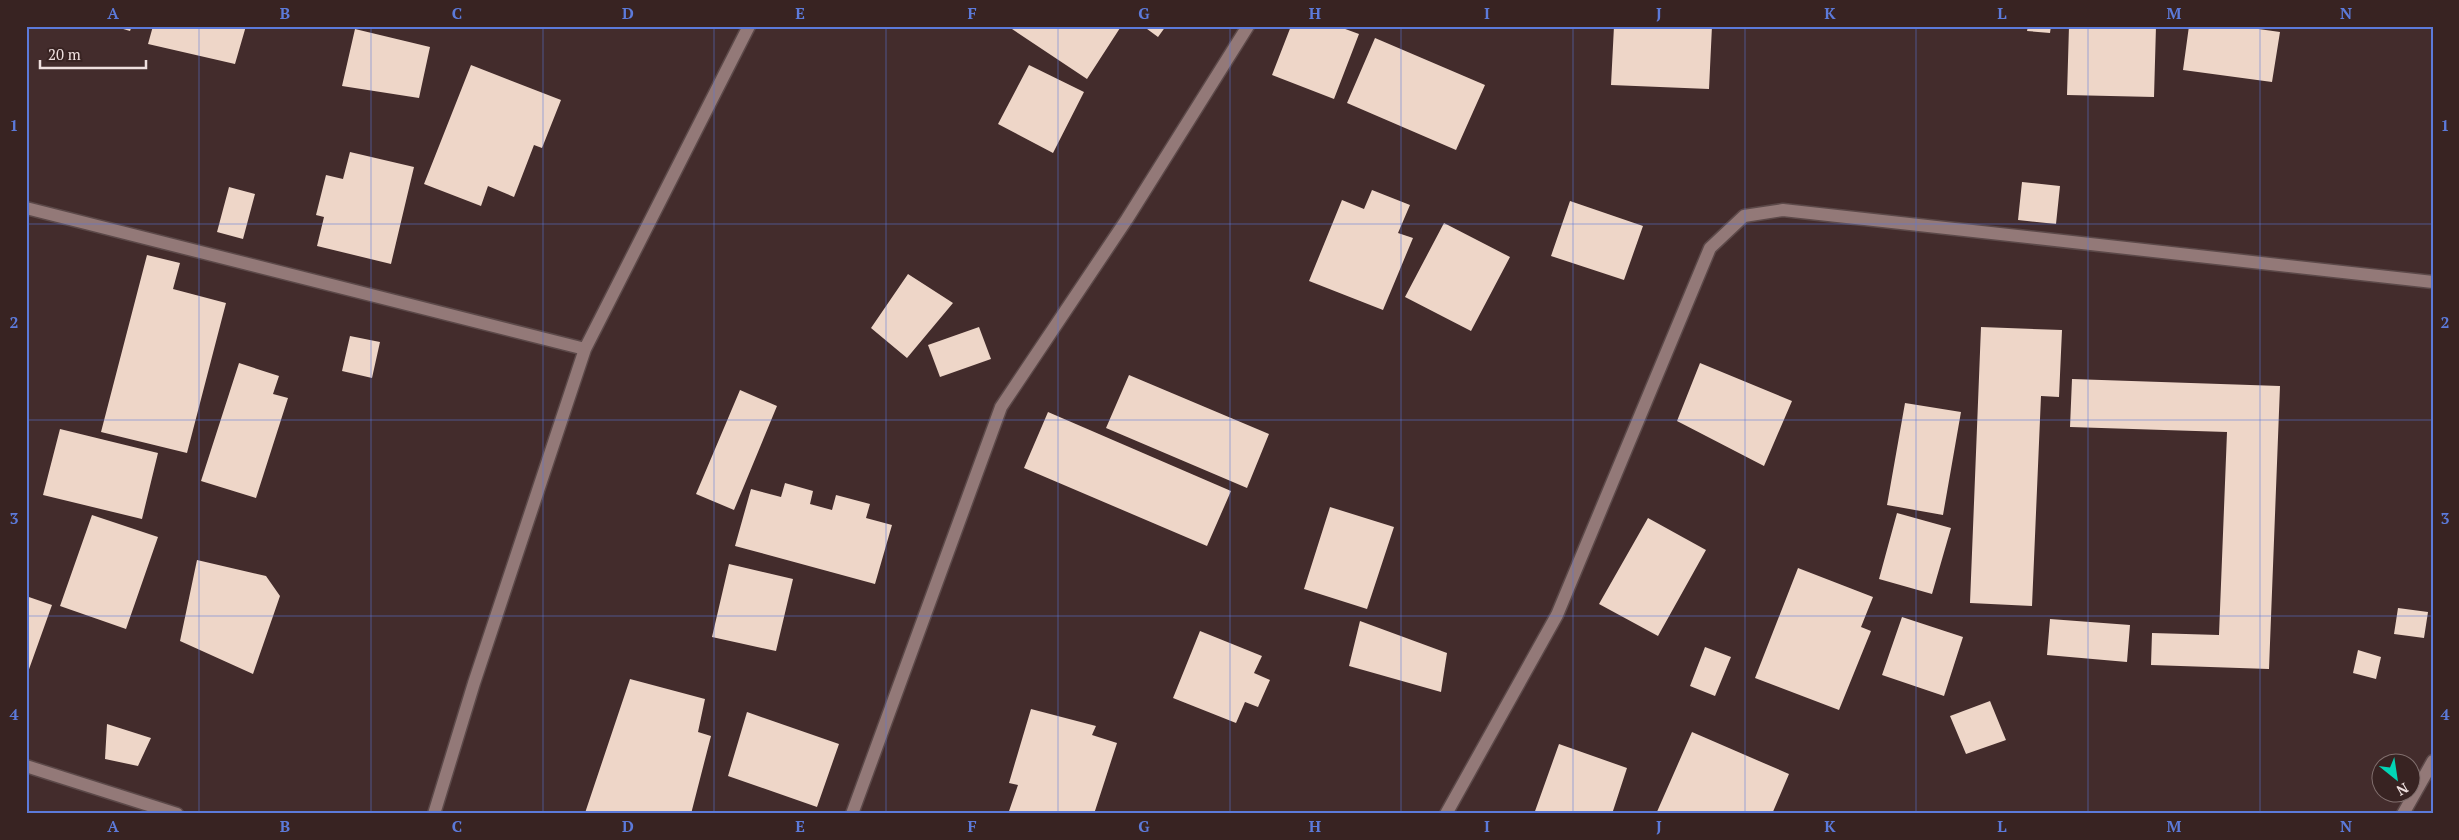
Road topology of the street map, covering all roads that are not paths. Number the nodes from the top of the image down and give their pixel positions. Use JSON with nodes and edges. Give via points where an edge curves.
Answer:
{"nodes":[{"id":1,"x":749,"y":26,"type":"edge"},
{"id":2,"x":1248,"y":26,"type":"edge"},
{"id":3,"x":26,"y":208,"type":"edge"},
{"id":4,"x":2433,"y":282,"type":"edge"},
{"id":5,"x":585,"y":349,"type":"junction"},
{"id":6,"x":2433,"y":761,"type":"edge"},
{"id":7,"x":26,"y":766,"type":"edge"},
{"id":8,"x":177,"y":814,"type":"edge"},
{"id":9,"x":434,"y":814,"type":"edge"},
{"id":10,"x":852,"y":814,"type":"edge"},
{"id":11,"x":1446,"y":814,"type":"edge"},
{"id":12,"x":2403,"y":814,"type":"edge"}],
"edges":[{"from":1,"to":5,"type":"street"},
{"from":2,"to":10,"type":"street","via":[[1127,219],[1001,407]]},
{"from":3,"to":5,"type":"street"},
{"from":4,"to":11,"type":"street","via":[[1783,210],[1744,216],[1710,248],[1557,615]]},
{"from":5,"to":9,"type":"street"},
{"from":6,"to":12,"type":"street"},
{"from":7,"to":8,"type":"street"}]}
